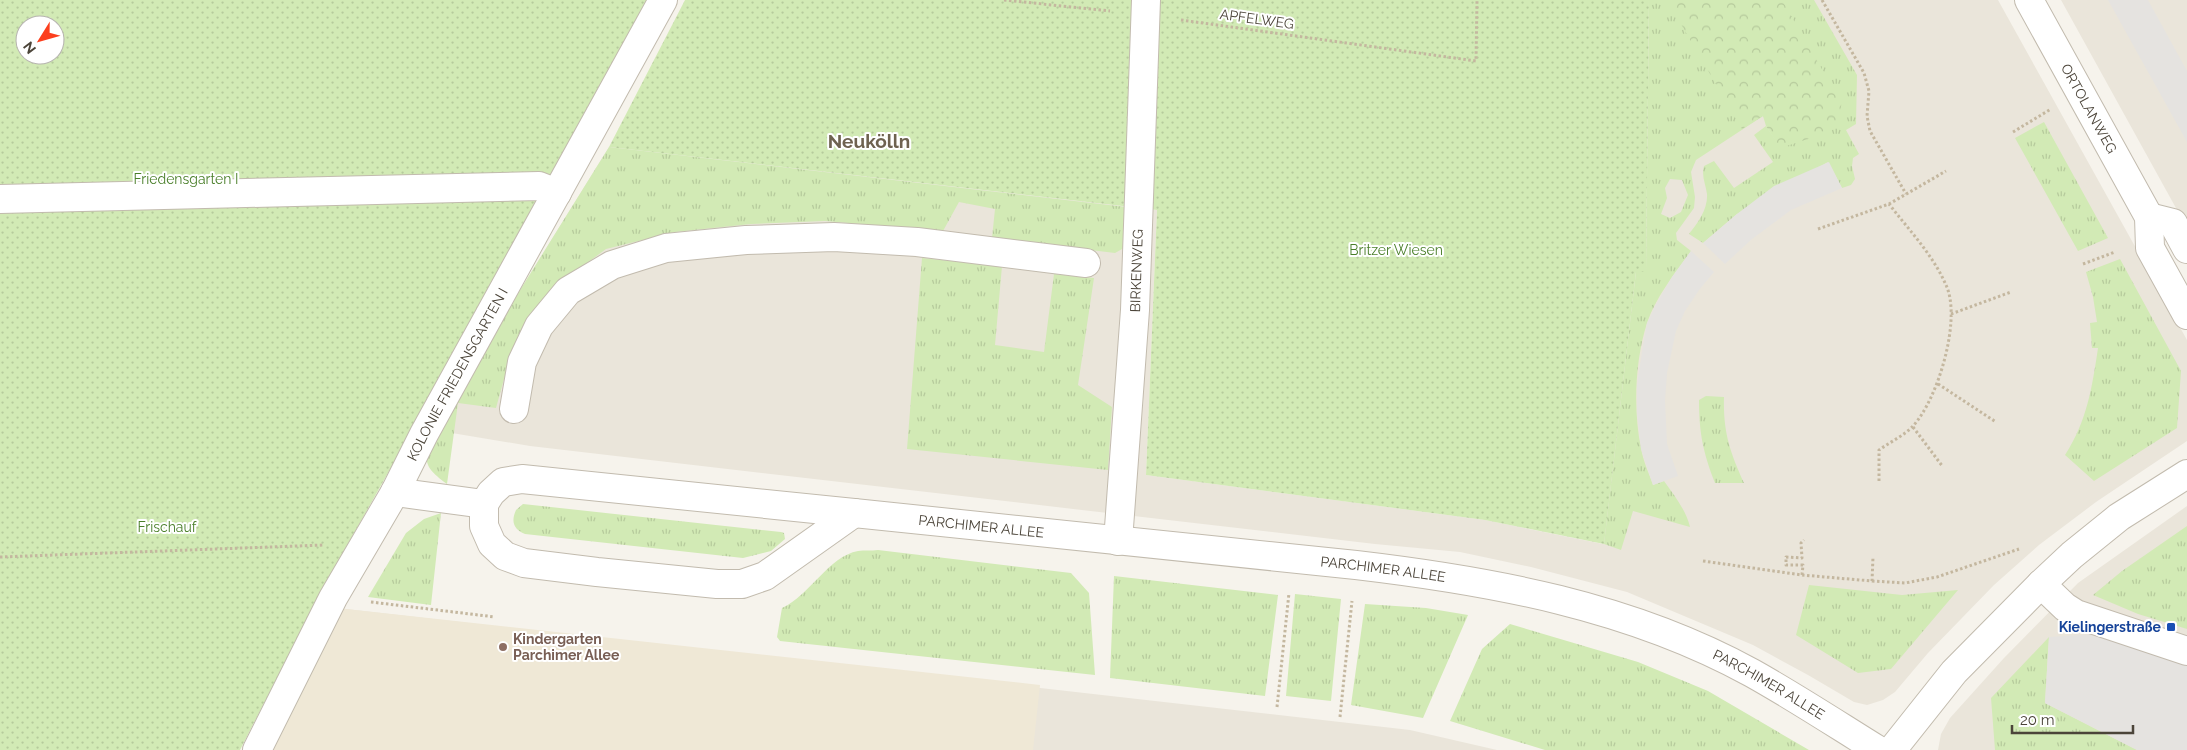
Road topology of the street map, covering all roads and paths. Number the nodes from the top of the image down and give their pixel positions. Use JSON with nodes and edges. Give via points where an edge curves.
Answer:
{"nodes":[{"id":1,"x":663,"y":0,"type":"edge"},
{"id":2,"x":1004,"y":0,"type":"edge"},
{"id":3,"x":1477,"y":0,"type":"edge"},
{"id":4,"x":1822,"y":0,"type":"edge"},
{"id":5,"x":2029,"y":0,"type":"edge"},
{"id":6,"x":1146,"y":7,"type":"edge"},
{"id":7,"x":2081,"y":92,"type":"junction"},
{"id":8,"x":2012,"y":132,"type":"dead end"},
{"id":9,"x":1946,"y":170,"type":"dead end"},
{"id":10,"x":557,"y":194,"type":"junction"},
{"id":11,"x":1906,"y":194,"type":"junction"},
{"id":12,"x":0,"y":199,"type":"edge"},
{"id":13,"x":1888,"y":204,"type":"junction"},
{"id":14,"x":2149,"y":217,"type":"junction"},
{"id":15,"x":1818,"y":229,"type":"dead end"},
{"id":16,"x":2123,"y":249,"type":"dead end"},
{"id":17,"x":2187,"y":249,"type":"edge"},
{"id":18,"x":1086,"y":263,"type":"dead end"},
{"id":19,"x":2083,"y":264,"type":"dead end"},
{"id":20,"x":2011,"y":292,"type":"dead end"},
{"id":21,"x":1951,"y":314,"type":"junction"},
{"id":22,"x":2187,"y":315,"type":"edge"},
{"id":23,"x":1938,"y":384,"type":"junction"},
{"id":24,"x":514,"y":409,"type":"dead end"},
{"id":25,"x":1996,"y":422,"type":"dead end"},
{"id":26,"x":1912,"y":427,"type":"junction"},
{"id":27,"x":1943,"y":467,"type":"dead end"},
{"id":28,"x":2187,"y":474,"type":"edge"},
{"id":29,"x":1879,"y":481,"type":"dead end"},
{"id":30,"x":395,"y":492,"type":"junction"},
{"id":31,"x":484,"y":504,"type":"junction"},
{"id":32,"x":854,"y":514,"type":"junction"},
{"id":33,"x":1804,"y":540,"type":"dead end"},
{"id":34,"x":1118,"y":541,"type":"junction"},
{"id":35,"x":363,"y":545,"type":"junction"},
{"id":36,"x":2019,"y":549,"type":"dead end"},
{"id":37,"x":0,"y":557,"type":"edge"},
{"id":38,"x":1872,"y":557,"type":"dead end"},
{"id":39,"x":1293,"y":560,"type":"junction"},
{"id":40,"x":1703,"y":561,"type":"dead end"},
{"id":41,"x":1356,"y":565,"type":"junction"},
{"id":42,"x":1802,"y":575,"type":"junction"},
{"id":43,"x":1872,"y":581,"type":"junction"},
{"id":44,"x":2041,"y":584,"type":"junction"},
{"id":45,"x":333,"y":598,"type":"junction"},
{"id":46,"x":495,"y":617,"type":"dead end"},
{"id":47,"x":2187,"y":651,"type":"edge"},
{"id":48,"x":1277,"y":707,"type":"dead end"},
{"id":49,"x":1340,"y":717,"type":"dead end"},
{"id":50,"x":256,"y":750,"type":"edge"},
{"id":51,"x":1878,"y":750,"type":"edge"},
{"id":52,"x":1892,"y":750,"type":"edge"}],
"edges":[{"from":1,"to":10,"type":"street","name":"KOLONIE FRIEDENSGARTEN I"},
{"from":2,"to":6,"type":"path","name":"APFELWEG"},
{"from":3,"to":6,"type":"path","name":"APFELWEG","via":[[1476,61]]},
{"from":4,"to":11,"type":"path","via":[[1864,73],[1869,91],[1870,131]]},
{"from":5,"to":7,"type":"street","name":"ORTOLANWEG"},
{"from":6,"to":34,"type":"street","name":"BIRKENWEG","via":[[1135,310]]},
{"from":7,"to":8,"type":"path"},
{"from":7,"to":14,"type":"street","name":"ORTOLANWEG"},
{"from":9,"to":11,"type":"path"},
{"from":10,"to":12,"type":"street","via":[[539,186]]},
{"from":10,"to":30,"type":"street","name":"KOLONIE FRIEDENSGARTEN I"},
{"from":11,"to":13,"type":"path"},
{"from":13,"to":15,"type":"path"},
{"from":13,"to":21,"type":"path","via":[[1934,262],[1948,287]]},
{"from":14,"to":17,"type":"street","via":[[2173,223]]},
{"from":14,"to":22,"type":"street","name":"ORTOLANWEG","via":[[2150,248]]},
{"from":16,"to":19,"type":"path"},
{"from":18,"to":24,"type":"street","via":[[917,242],[834,237],[746,240],[666,248],[612,265],[568,291],[540,326],[522,362]]},
{"from":20,"to":21,"type":"path"},
{"from":21,"to":23,"type":"path"},
{"from":23,"to":25,"type":"path"},
{"from":23,"to":26,"type":"path","via":[[1928,406]]},
{"from":26,"to":27,"type":"path"},
{"from":26,"to":29,"type":"path","via":[[1879,450]]},
{"from":28,"to":44,"type":"street","via":[[2118,517]]},
{"from":30,"to":31,"type":"street"},
{"from":30,"to":35,"type":"street","name":"KOLONIE FRIEDENSGARTEN I"},
{"from":31,"to":32,"type":"street","name":"PARCHIMER ALLEE","via":[[503,482],[522,479]]},
{"from":31,"to":32,"type":"street","via":[[484,526],[492,544],[505,556],[524,564],[717,584],[742,584],[765,576]]},
{"from":32,"to":34,"type":"street","name":"PARCHIMER ALLEE"},
{"from":33,"to":42,"type":"path","via":[[1801,543],[1802,558],[1786,557],[1786,564],[1803,565]]},
{"from":34,"to":39,"type":"street","name":"PARCHIMER ALLEE"},
{"from":35,"to":37,"type":"path"},
{"from":35,"to":45,"type":"street","name":"KOLONIE FRIEDENSGARTEN I"},
{"from":36,"to":43,"type":"path","via":[[1937,577],[1905,583]]},
{"from":38,"to":43,"type":"path"},
{"from":39,"to":41,"type":"street","name":"PARCHIMER ALLEE"},
{"from":39,"to":48,"type":"path"},
{"from":40,"to":42,"type":"path"},
{"from":41,"to":49,"type":"path"},
{"from":41,"to":51,"type":"street","name":"PARCHIMER ALLEE","via":[[1493,584],[1594,608],[1681,640],[1751,673]]},
{"from":42,"to":43,"type":"path"},
{"from":44,"to":47,"type":"street","via":[[2076,614]]},
{"from":44,"to":52,"type":"street","via":[[1954,672]]},
{"from":45,"to":46,"type":"path"},
{"from":45,"to":50,"type":"street","name":"KOLONIE FRIEDENSGARTEN I"}]}
